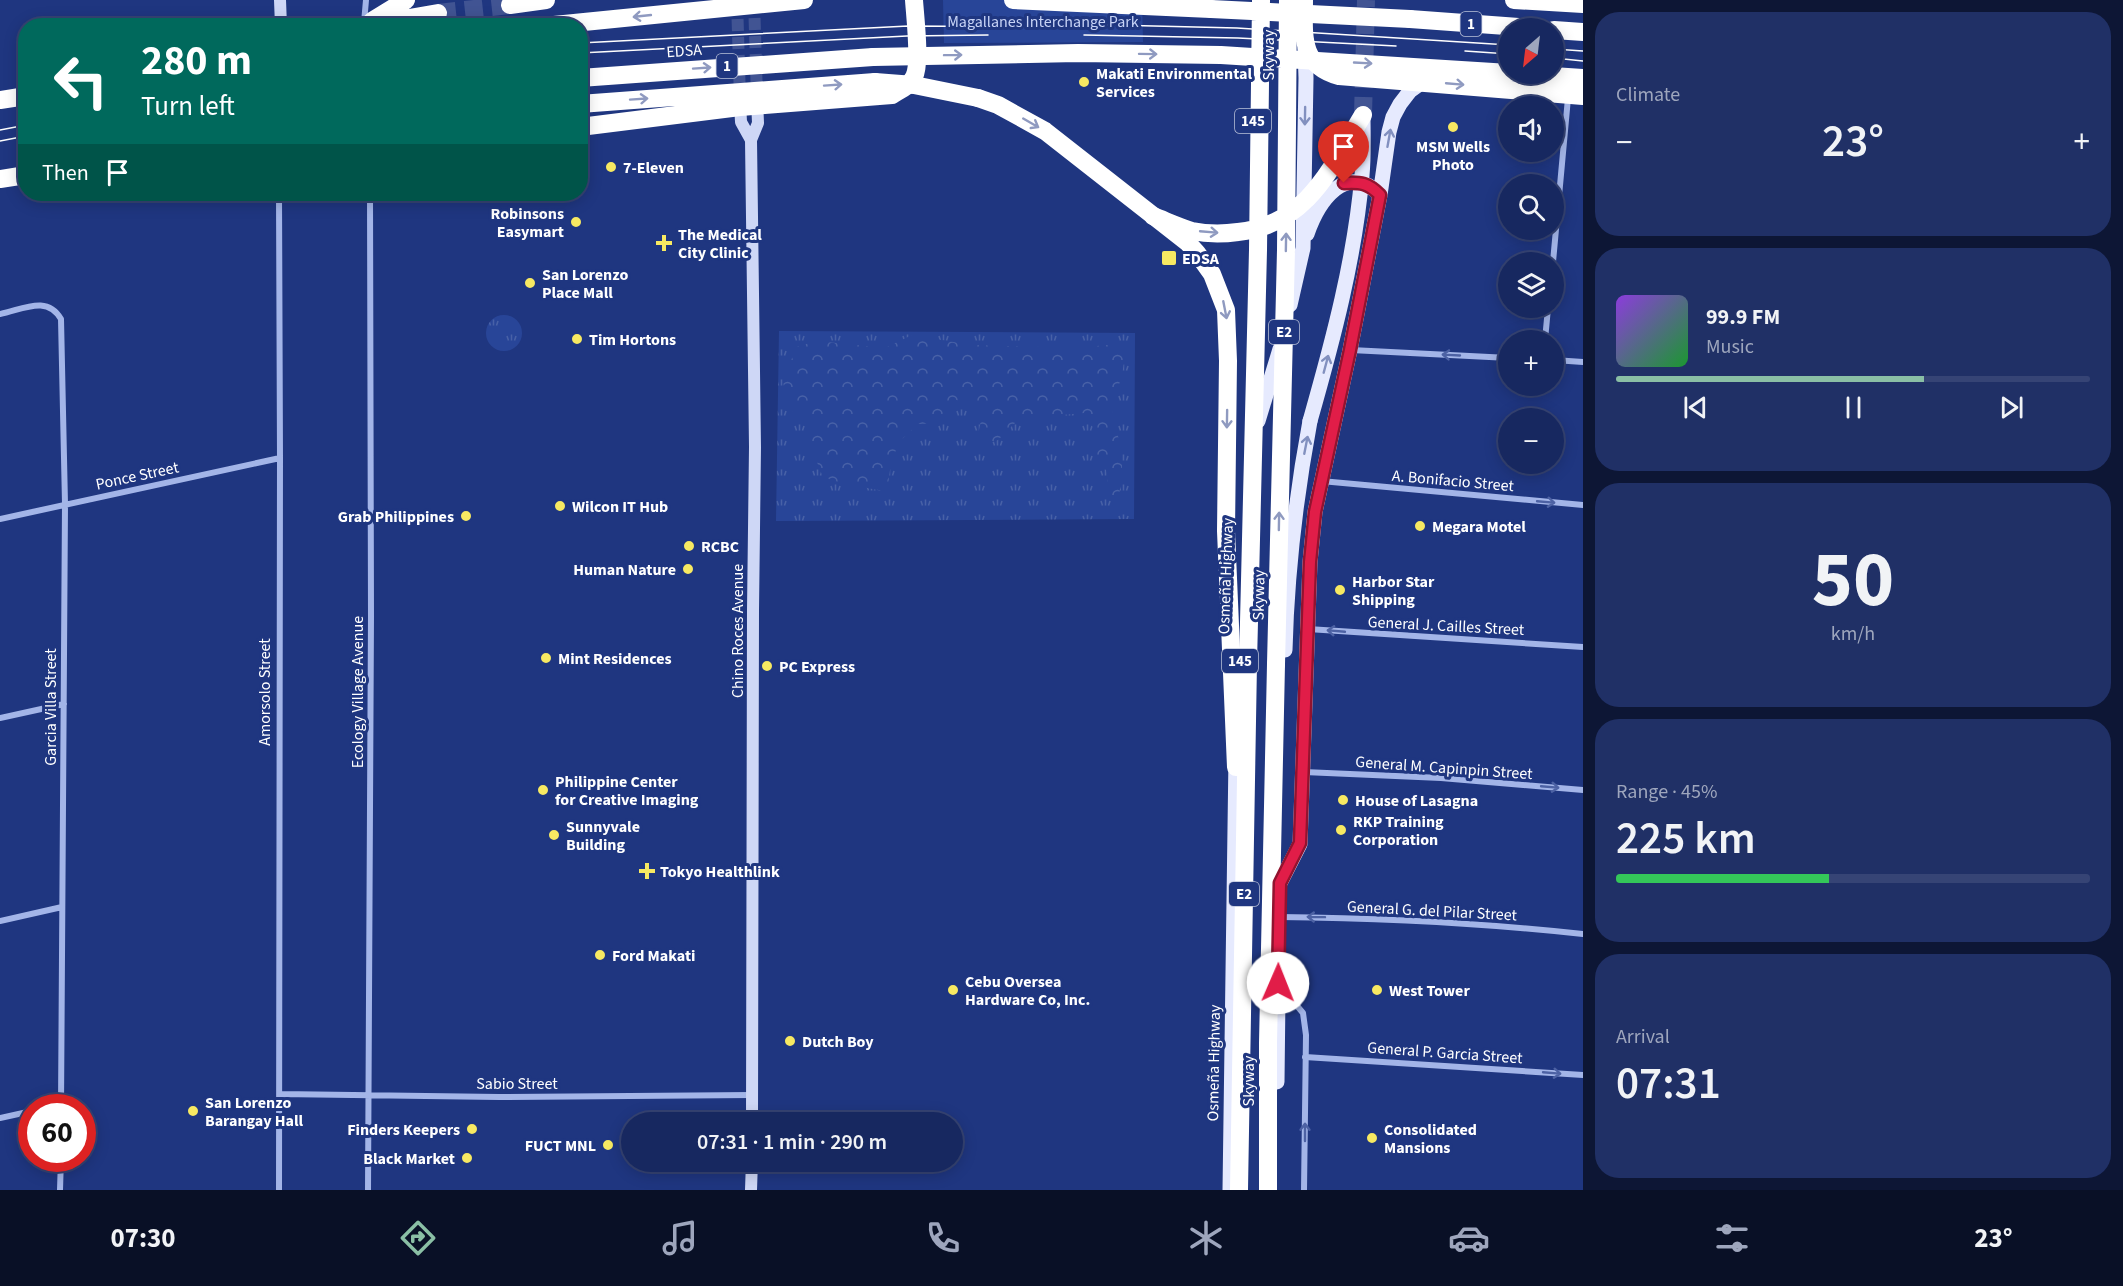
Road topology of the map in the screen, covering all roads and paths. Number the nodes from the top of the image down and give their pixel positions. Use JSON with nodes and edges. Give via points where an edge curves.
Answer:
{"nodes":[{"id":1,"x":280,"y":0,"type":"edge"},
{"id":2,"x":366,"y":0,"type":"edge"},
{"id":3,"x":406,"y":0,"type":"edge"},
{"id":4,"x":546,"y":0,"type":"edge"},
{"id":5,"x":804,"y":0,"type":"edge"},
{"id":6,"x":914,"y":0,"type":"edge"},
{"id":7,"x":1013,"y":0,"type":"edge"},
{"id":8,"x":1255,"y":0,"type":"edge"},
{"id":9,"x":1261,"y":0,"type":"edge"},
{"id":10,"x":1288,"y":0,"type":"edge"},
{"id":11,"x":1304,"y":0,"type":"edge"},
{"id":12,"x":1514,"y":0,"type":"edge"},
{"id":13,"x":510,"y":4,"type":"dead end"},
{"id":14,"x":1583,"y":4,"type":"edge"},
{"id":15,"x":1211,"y":9,"type":"junction"},
{"id":16,"x":438,"y":13,"type":"tunnel mouth"},
{"id":17,"x":281,"y":18,"type":"edge"},
{"id":18,"x":365,"y":18,"type":"edge"},
{"id":19,"x":377,"y":18,"type":"edge"},
{"id":20,"x":410,"y":18,"type":"edge"},
{"id":21,"x":588,"y":22,"type":"edge"},
{"id":22,"x":1498,"y":26,"type":"edge"},
{"id":23,"x":1564,"y":31,"type":"edge"},
{"id":24,"x":1583,"y":32,"type":"edge"},
{"id":25,"x":1304,"y":36,"type":"junction"},
{"id":26,"x":1498,"y":71,"type":"edge"},
{"id":27,"x":588,"y":77,"type":"edge"},
{"id":28,"x":1564,"y":77,"type":"edge"},
{"id":29,"x":1583,"y":78,"type":"edge"},
{"id":30,"x":1424,"y":81,"type":"junction"},
{"id":31,"x":1576,"y":95,"type":"edge"},
{"id":32,"x":749,"y":102,"type":"junction"},
{"id":33,"x":588,"y":103,"type":"edge"},
{"id":34,"x":1363,"y":115,"type":"joint"},
{"id":35,"x":588,"y":126,"type":"edge"},
{"id":36,"x":751,"y":140,"type":"junction"},
{"id":37,"x":18,"y":176,"type":"edge"},
{"id":38,"x":0,"y":179,"type":"edge"},
{"id":39,"x":1380,"y":195,"type":"junction"},
{"id":40,"x":279,"y":201,"type":"edge"},
{"id":41,"x":370,"y":201,"type":"edge"},
{"id":42,"x":1153,"y":216,"type":"junction"},
{"id":43,"x":1303,"y":248,"type":"junction"},
{"id":44,"x":1554,"y":252,"type":"edge"},
{"id":45,"x":0,"y":314,"type":"edge"},
{"id":46,"x":1350,"y":350,"type":"junction"},
{"id":47,"x":1498,"y":357,"type":"edge"},
{"id":48,"x":1564,"y":361,"type":"edge"},
{"id":49,"x":1583,"y":362,"type":"edge"},
{"id":50,"x":1247,"y":452,"type":"junction"},
{"id":51,"x":280,"y":458,"type":"junction"},
{"id":52,"x":1320,"y":481,"type":"junction"},
{"id":53,"x":65,"y":504,"type":"junction"},
{"id":54,"x":1583,"y":505,"type":"edge"},
{"id":55,"x":0,"y":519,"type":"edge"},
{"id":56,"x":1307,"y":629,"type":"junction"},
{"id":57,"x":1583,"y":646,"type":"edge"},
{"id":58,"x":64,"y":704,"type":"junction"},
{"id":59,"x":0,"y":718,"type":"edge"},
{"id":60,"x":1236,"y":767,"type":"junction"},
{"id":61,"x":1303,"y":772,"type":"junction"},
{"id":62,"x":1583,"y":790,"type":"edge"},
{"id":63,"x":1280,"y":883,"type":"junction"},
{"id":64,"x":62,"y":907,"type":"junction"},
{"id":65,"x":1279,"y":917,"type":"junction"},
{"id":66,"x":0,"y":921,"type":"edge"},
{"id":67,"x":1583,"y":934,"type":"edge"},
{"id":68,"x":1278,"y":983,"type":"junction"},
{"id":69,"x":1305,"y":1058,"type":"junction"},
{"id":70,"x":1583,"y":1075,"type":"edge"},
{"id":71,"x":61,"y":1094,"type":"edge"},
{"id":72,"x":280,"y":1094,"type":"junction"},
{"id":73,"x":368,"y":1094,"type":"junction"},
{"id":74,"x":753,"y":1095,"type":"junction"},
{"id":75,"x":752,"y":1112,"type":"edge"},
{"id":76,"x":18,"y":1114,"type":"edge"},
{"id":77,"x":0,"y":1118,"type":"edge"},
{"id":78,"x":61,"y":1172,"type":"edge"},
{"id":79,"x":752,"y":1172,"type":"edge"},
{"id":80,"x":60,"y":1190,"type":"edge"},
{"id":81,"x":279,"y":1190,"type":"edge"},
{"id":82,"x":368,"y":1190,"type":"edge"},
{"id":83,"x":751,"y":1190,"type":"edge"},
{"id":84,"x":1230,"y":1190,"type":"edge"},
{"id":85,"x":1239,"y":1190,"type":"edge"},
{"id":86,"x":1268,"y":1190,"type":"edge"},
{"id":87,"x":1276,"y":1190,"type":"edge"},
{"id":88,"x":1304,"y":1190,"type":"edge"}],
"edges":[{"from":1,"to":17,"type":"main road"},
{"from":2,"to":18,"type":"street"},
{"from":3,"to":19,"type":"highway"},
{"from":4,"to":13,"type":"highway"},
{"from":5,"to":21,"type":"highway","one_way":true},
{"from":6,"to":32,"type":"highway","via":[[916,75],[910,84],[892,95]]},
{"from":7,"to":15,"type":"highway","number":"1"},
{"from":8,"to":15,"type":"highway","number":"1","bridge":true},
{"from":8,"to":50,"type":"main road","name":"Osmeña Highway","number":"145"},
{"from":9,"to":85,"type":"highway","name":"Skyway","number":"E2","bridge":true},
{"from":86,"to":10,"type":"highway","name":"Skyway","number":"E2","one_way":true,"bridge":true},
{"from":11,"to":25,"type":"highway"},
{"from":12,"to":14,"type":"highway"},
{"from":15,"to":22,"type":"highway","number":"1","bridge":true},
{"from":16,"to":20,"type":"highway"},
{"from":23,"to":24,"type":"highway"},
{"from":25,"to":30,"type":"highway","via":[[1309,56],[1327,73]]},
{"from":25,"to":43,"type":"main road","one_way":true},
{"from":27,"to":26,"type":"highway","name":"EDSA","number":"1","one_way":true,"bridge":true,"via":[[873,57],[1043,53],[1199,55]]},
{"from":28,"to":29,"type":"highway"},
{"from":30,"to":31,"type":"highway","one_way":true},
{"from":39,"to":30,"type":"main road","one_way":true,"via":[[1393,117],[1410,92]]},
{"from":31,"to":44,"type":"street"},
{"from":32,"to":35,"type":"highway"},
{"from":32,"to":36,"type":"main road","name":"Chino Roces Avenue","via":[[758,123]]},
{"from":32,"to":36,"type":"main road","name":"Chino Roces Avenue","via":[[741,122]]},
{"from":33,"to":42,"type":"highway","one_way":true,"bridge":true,"via":[[875,82],[914,85],[998,105],[1045,131]]},
{"from":42,"to":34,"type":"highway","one_way":true,"bridge":true,"via":[[1193,231],[1213,233],[1267,226],[1308,200]]},
{"from":63,"to":34,"type":"main road","one_way":true,"bridge":true,"via":[[1286,634],[1299,480],[1353,240],[1362,174]]},
{"from":36,"to":74,"type":"main road","name":"Chino Roces Avenue","via":[[755,447]]},
{"from":37,"to":38,"type":"highway"},
{"from":39,"to":43,"type":"main road","via":[[1360,182],[1344,183],[1328,195],[1312,219]]},
{"from":39,"to":46,"type":"main road"},
{"from":40,"to":51,"type":"street","name":"Amorsolo Street"},
{"from":41,"to":73,"type":"street","name":"Ecology Village Avenue"},
{"from":42,"to":60,"type":"highway","one_way":true,"via":[[1197,253],[1212,274],[1226,310],[1226,531]]},
{"from":43,"to":50,"type":"main road","via":[[1278,358]]},
{"from":45,"to":53,"type":"street","name":"Garcia Villa Street","via":[[44,304],[55,309],[61,319]]},
{"from":47,"to":46,"type":"street","one_way":true},
{"from":46,"to":52,"type":"main road"},
{"from":48,"to":49,"type":"street"},
{"from":50,"to":60,"type":"main road","name":"Osmeña Highway","number":"145"},
{"from":51,"to":53,"type":"street","name":"Ponce Street"},
{"from":51,"to":72,"type":"street","name":"Amorsolo Street"},
{"from":52,"to":54,"type":"street","name":"A. Bonifacio Street","one_way":true},
{"from":52,"to":56,"type":"main road"},
{"from":53,"to":55,"type":"street","name":"Ponce Street"},
{"from":53,"to":58,"type":"street","name":"Garcia Villa Street"},
{"from":57,"to":56,"type":"street","name":"General J. Cailles Street","one_way":true},
{"from":56,"to":61,"type":"main road"},
{"from":58,"to":59,"type":"street"},
{"from":58,"to":64,"type":"street","name":"Garcia Villa Street"},
{"from":60,"to":84,"type":"main road","name":"Osmeña Highway","number":"145"},
{"from":61,"to":62,"type":"street","name":"General M. Capinpin Street","one_way":true},
{"from":61,"to":63,"type":"main road","via":[[1300,843]]},
{"from":63,"to":65,"type":"main road"},
{"from":64,"to":66,"type":"street"},
{"from":64,"to":71,"type":"street","name":"Garcia Villa Street"},
{"from":67,"to":65,"type":"street","name":"General G. del Pilar Street","one_way":true,"via":[[1417,921]]},
{"from":65,"to":68,"type":"main road"},
{"from":68,"to":69,"type":"street","via":[[1303,1013]]},
{"from":68,"to":87,"type":"main road"},
{"from":69,"to":70,"type":"street","name":"General P. Garcia Street","one_way":true},
{"from":88,"to":69,"type":"street","one_way":true},
{"from":72,"to":73,"type":"street","name":"Sabio Street"},
{"from":72,"to":81,"type":"street","name":"Amorsolo Street"},
{"from":73,"to":74,"type":"street","name":"Sabio Street","via":[[499,1098]]},
{"from":73,"to":82,"type":"street","name":"Ecology Village Avenue"},
{"from":74,"to":75,"type":"main road","name":"Chino Roces Avenue"},
{"from":76,"to":77,"type":"street"},
{"from":78,"to":80,"type":"street"},
{"from":79,"to":83,"type":"main road"}]}
